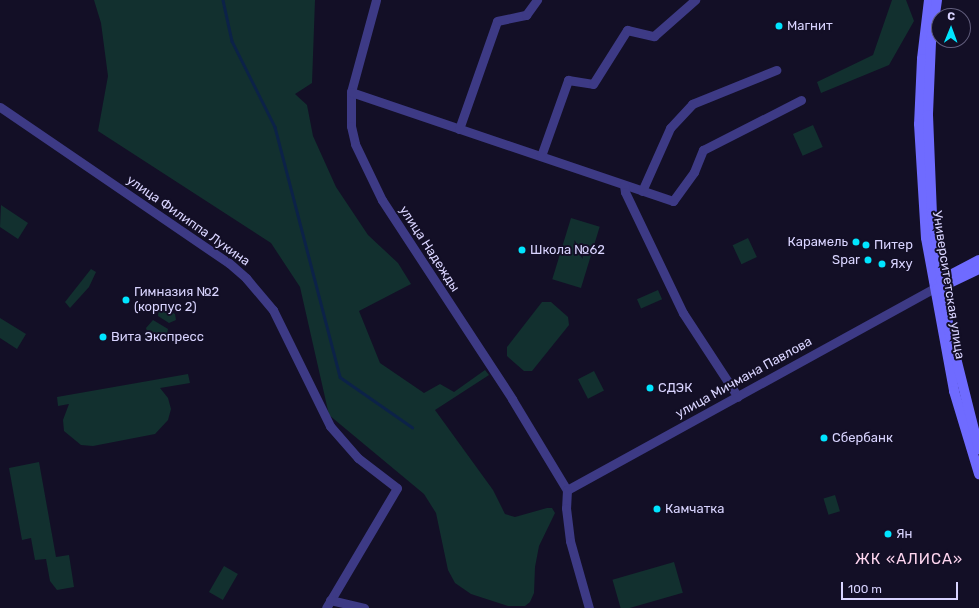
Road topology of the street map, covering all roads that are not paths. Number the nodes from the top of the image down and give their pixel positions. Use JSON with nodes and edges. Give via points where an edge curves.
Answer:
{"nodes":[{"id":1,"x":376,"y":0,"type":"edge"},
{"id":2,"x":537,"y":0,"type":"edge"},
{"id":3,"x":695,"y":0,"type":"edge"},
{"id":4,"x":929,"y":0,"type":"edge"},
{"id":5,"x":937,"y":0,"type":"edge"},
{"id":6,"x":926,"y":59,"type":"junction"},
{"id":7,"x":776,"y":70,"type":"dead end"},
{"id":8,"x":351,"y":92,"type":"junction"},
{"id":9,"x":801,"y":100,"type":"dead end"},
{"id":10,"x":0,"y":107,"type":"edge"},
{"id":11,"x":459,"y":129,"type":"junction"},
{"id":12,"x":541,"y":156,"type":"junction"},
{"id":13,"x":624,"y":185,"type":"junction"},
{"id":14,"x":642,"y":191,"type":"junction"},
{"id":15,"x":979,"y":260,"type":"edge"},
{"id":16,"x":979,"y":269,"type":"edge"},
{"id":17,"x":939,"y":286,"type":"junction"},
{"id":18,"x":738,"y":397,"type":"junction"},
{"id":19,"x":979,"y":449,"type":"edge"},
{"id":20,"x":977,"y":463,"type":"edge"},
{"id":21,"x":979,"y":474,"type":"edge"},
{"id":22,"x":567,"y":490,"type":"junction"},
{"id":23,"x":328,"y":604,"type":"edge"},
{"id":24,"x":364,"y":608,"type":"edge"},
{"id":25,"x":589,"y":608,"type":"edge"}],
"edges":[{"from":1,"to":8,"type":"street","name":"улица Надежды"},
{"from":2,"to":11,"type":"street","via":[[526,16],[497,21]]},
{"from":3,"to":12,"type":"street","via":[[654,36],[627,30],[594,84],[568,80]]},
{"from":4,"to":6,"type":"main road","name":"Университетская улица"},
{"from":5,"to":6,"type":"main road","name":"Университетская улица"},
{"from":6,"to":17,"type":"main road","name":"Университетская улица","via":[[921,195]]},
{"from":7,"to":14,"type":"street","via":[[692,104],[670,128]]},
{"from":8,"to":11,"type":"street"},
{"from":8,"to":22,"type":"street","name":"улица Надежды","via":[[351,126],[355,144],[382,200],[512,399]]},
{"from":9,"to":14,"type":"street","via":[[703,150],[694,172],[673,202]]},
{"from":10,"to":23,"type":"street","name":"улица Филиппа Лукина","via":[[229,263],[246,278],[273,310],[330,426],[358,458],[397,488]]},
{"from":11,"to":12,"type":"street"},
{"from":12,"to":13,"type":"street"},
{"from":13,"to":14,"type":"street"},
{"from":13,"to":18,"type":"street","via":[[625,192],[683,313]]},
{"from":15,"to":17,"type":"main road","name":"улица Мичмана Павлова"},
{"from":16,"to":17,"type":"main road","name":"улица Мичмана Павлова"},
{"from":17,"to":18,"type":"street","name":"улица Мичмана Павлова"},
{"from":17,"to":19,"type":"main road","name":"Университетская улица"},
{"from":17,"to":20,"type":"main road","name":"Университетская улица","via":[[954,391]]},
{"from":18,"to":22,"type":"street","name":"улица Мичмана Павлова"},
{"from":20,"to":21,"type":"main road","name":"Университетская улица"},
{"from":22,"to":25,"type":"street","via":[[566,508],[570,541]]},
{"from":23,"to":24,"type":"street"}]}
